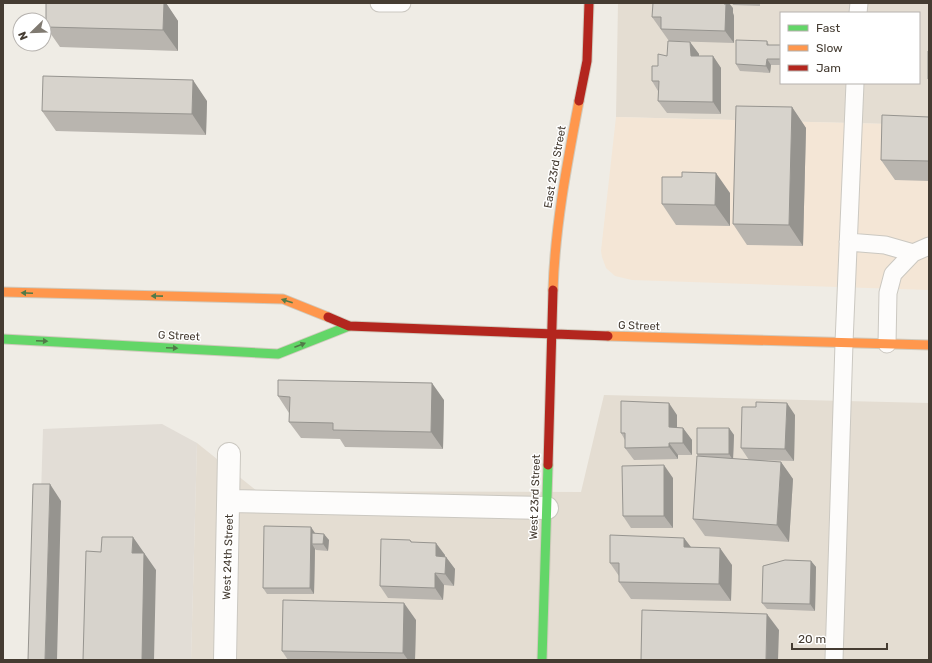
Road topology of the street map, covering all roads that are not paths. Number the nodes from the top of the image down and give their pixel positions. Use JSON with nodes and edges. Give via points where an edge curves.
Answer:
{"nodes":[{"id":1,"x":379,"y":3,"type":"edge"},
{"id":2,"x":402,"y":3,"type":"edge"},
{"id":3,"x":589,"y":3,"type":"edge"},
{"id":4,"x":855,"y":84,"type":"edge"},
{"id":5,"x":848,"y":242,"type":"junction"},
{"id":6,"x":929,"y":246,"type":"edge"},
{"id":7,"x":913,"y":253,"type":"junction"},
{"id":8,"x":3,"y":292,"type":"edge"},
{"id":9,"x":349,"y":326,"type":"junction"},
{"id":10,"x":552,"y":335,"type":"junction"},
{"id":11,"x":3,"y":339,"type":"edge"},
{"id":12,"x":844,"y":343,"type":"junction"},
{"id":13,"x":887,"y":344,"type":"junction"},
{"id":14,"x":929,"y":345,"type":"edge"},
{"id":15,"x":230,"y":454,"type":"dead end"},
{"id":16,"x":229,"y":501,"type":"junction"},
{"id":17,"x":546,"y":508,"type":"junction"},
{"id":18,"x":225,"y":660,"type":"edge"},
{"id":19,"x":542,"y":660,"type":"edge"},
{"id":20,"x":834,"y":660,"type":"edge"}],
"edges":[{"from":1,"to":2,"type":"lane"},
{"from":3,"to":10,"type":"main road","name":"East 23rd Street","via":[[587,61],[558,220]]},
{"from":4,"to":5,"type":"lane"},
{"from":5,"to":7,"type":"lane","via":[[885,245]]},
{"from":5,"to":12,"type":"lane"},
{"from":6,"to":7,"type":"lane"},
{"from":7,"to":13,"type":"lane","via":[[893,274],[888,293]]},
{"from":9,"to":8,"type":"main road","name":"G Street","one_way":true,"via":[[283,299]]},
{"from":9,"to":10,"type":"main road","name":"G Street"},
{"from":11,"to":9,"type":"main road","name":"G Street","one_way":true,"via":[[278,354]]},
{"from":10,"to":12,"type":"main road","name":"G Street"},
{"from":10,"to":17,"type":"main road","name":"West 23rd Street"},
{"from":12,"to":13,"type":"main road","name":"G Street"},
{"from":12,"to":20,"type":"lane"},
{"from":13,"to":14,"type":"main road","name":"G Street"},
{"from":15,"to":16,"type":"street","name":"West 24th Street"},
{"from":16,"to":17,"type":"street"},
{"from":16,"to":18,"type":"street","name":"West 24th Street"},
{"from":17,"to":19,"type":"main road","name":"West 23rd Street"}]}
